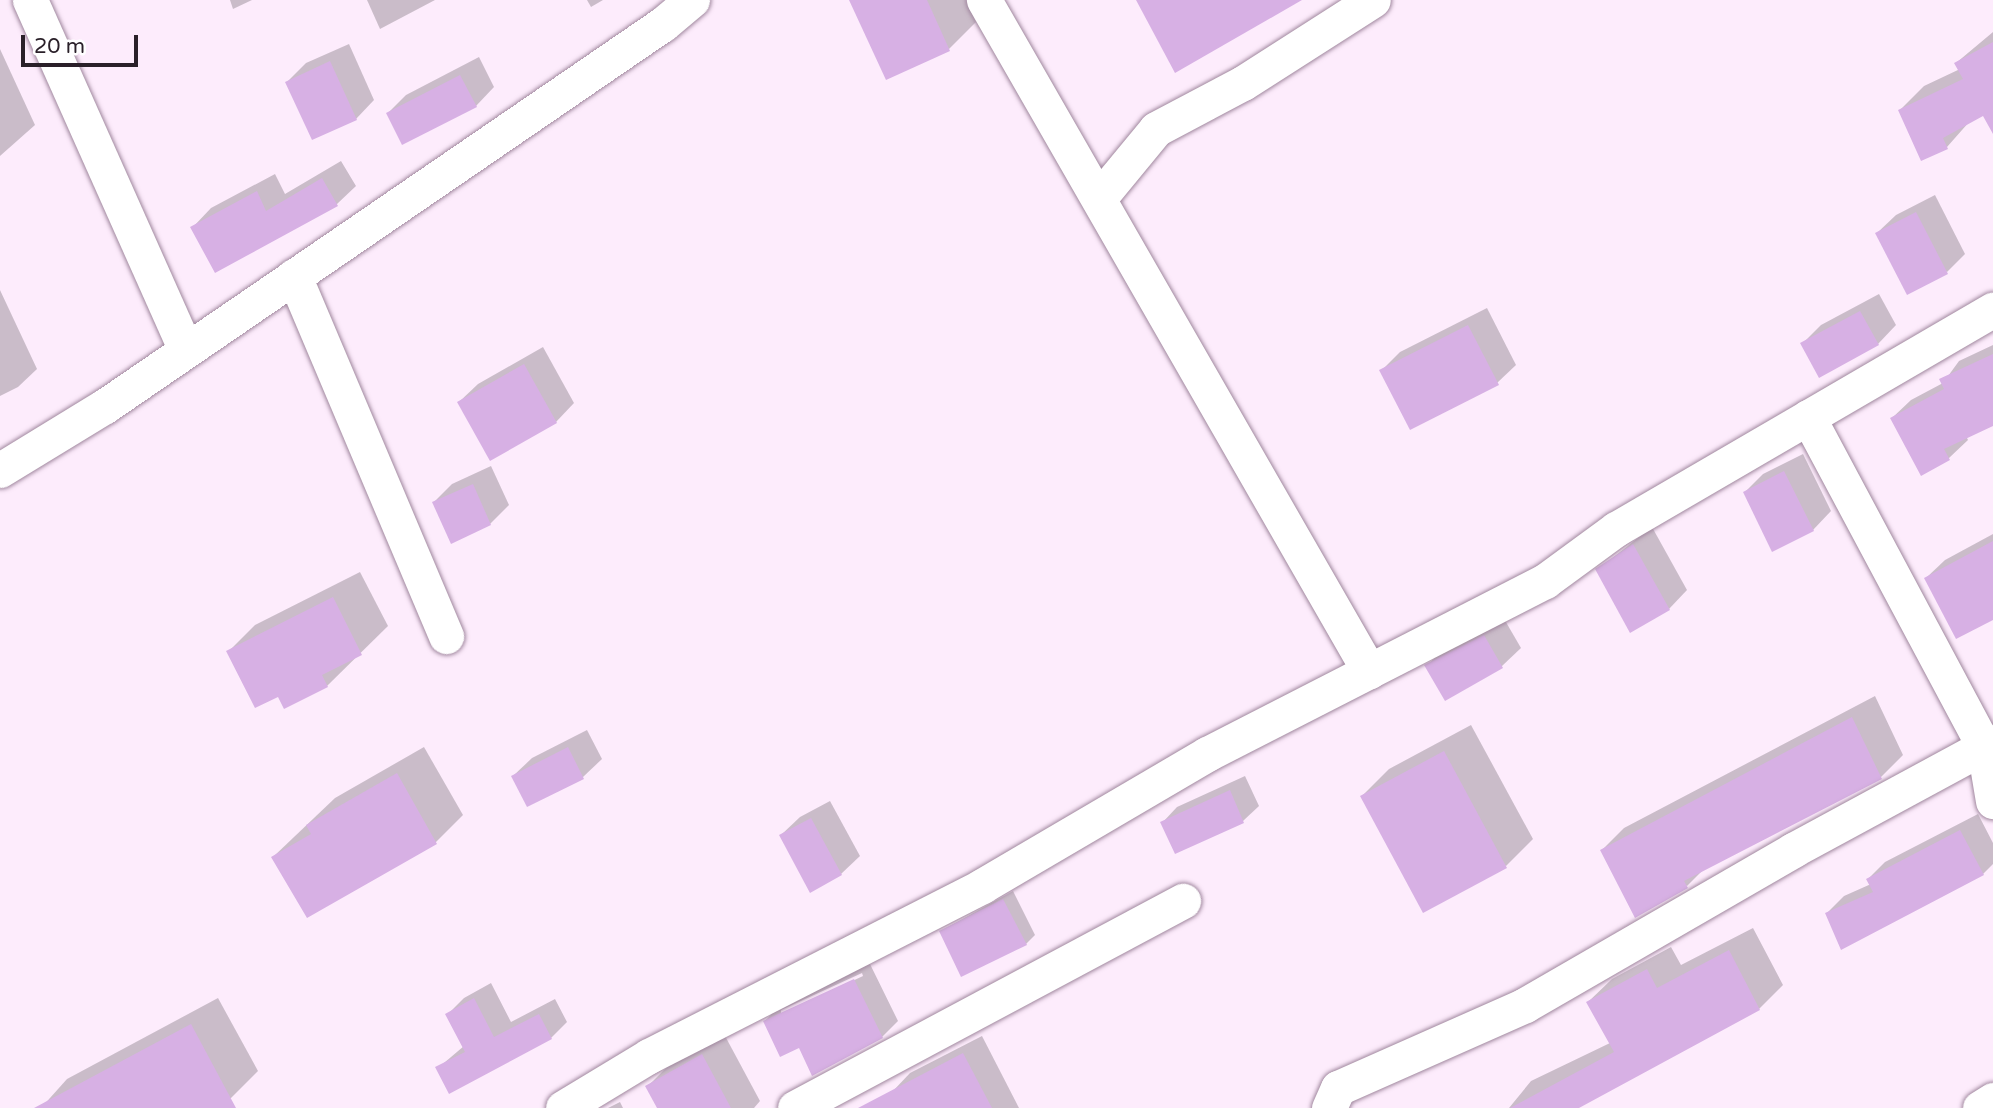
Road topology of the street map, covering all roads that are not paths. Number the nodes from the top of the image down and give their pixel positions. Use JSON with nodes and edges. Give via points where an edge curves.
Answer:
{"nodes":[{"id":1,"x":30,"y":0,"type":"edge"},
{"id":2,"x":692,"y":0,"type":"edge"},
{"id":3,"x":984,"y":0,"type":"edge"},
{"id":4,"x":1373,"y":0,"type":"edge"},
{"id":5,"x":1100,"y":197,"type":"junction"},
{"id":6,"x":294,"y":276,"type":"junction"},
{"id":7,"x":1993,"y":310,"type":"edge"},
{"id":8,"x":186,"y":349,"type":"junction"},
{"id":9,"x":1808,"y":417,"type":"junction"},
{"id":10,"x":0,"y":470,"type":"edge"},
{"id":11,"x":446,"y":636,"type":"dead end"},
{"id":12,"x":1369,"y":671,"type":"junction"},
{"id":13,"x":1989,"y":744,"type":"edge"},
{"id":14,"x":1993,"y":800,"type":"edge"},
{"id":15,"x":1183,"y":901,"type":"dead end"},
{"id":16,"x":1993,"y":1100,"type":"edge"},
{"id":17,"x":563,"y":1108,"type":"edge"},
{"id":18,"x":795,"y":1108,"type":"edge"},
{"id":19,"x":1329,"y":1108,"type":"edge"},
{"id":20,"x":1980,"y":1108,"type":"edge"}],
"edges":[{"from":1,"to":8,"type":"street"},
{"from":2,"to":6,"type":"street"},
{"from":3,"to":5,"type":"street"},
{"from":4,"to":5,"type":"street","via":[[1243,83],[1156,129]]},
{"from":5,"to":12,"type":"street"},
{"from":6,"to":8,"type":"street"},
{"from":6,"to":11,"type":"street"},
{"from":7,"to":9,"type":"street"},
{"from":8,"to":10,"type":"street"},
{"from":9,"to":12,"type":"street","via":[[1616,529],[1545,581]]},
{"from":9,"to":13,"type":"street"},
{"from":12,"to":17,"type":"street","via":[[1207,754],[982,886],[649,1056]]},
{"from":13,"to":14,"type":"street"},
{"from":13,"to":19,"type":"street","via":[[1793,850],[1525,1005],[1338,1088]]},
{"from":15,"to":18,"type":"street"},
{"from":16,"to":20,"type":"street"}]}
